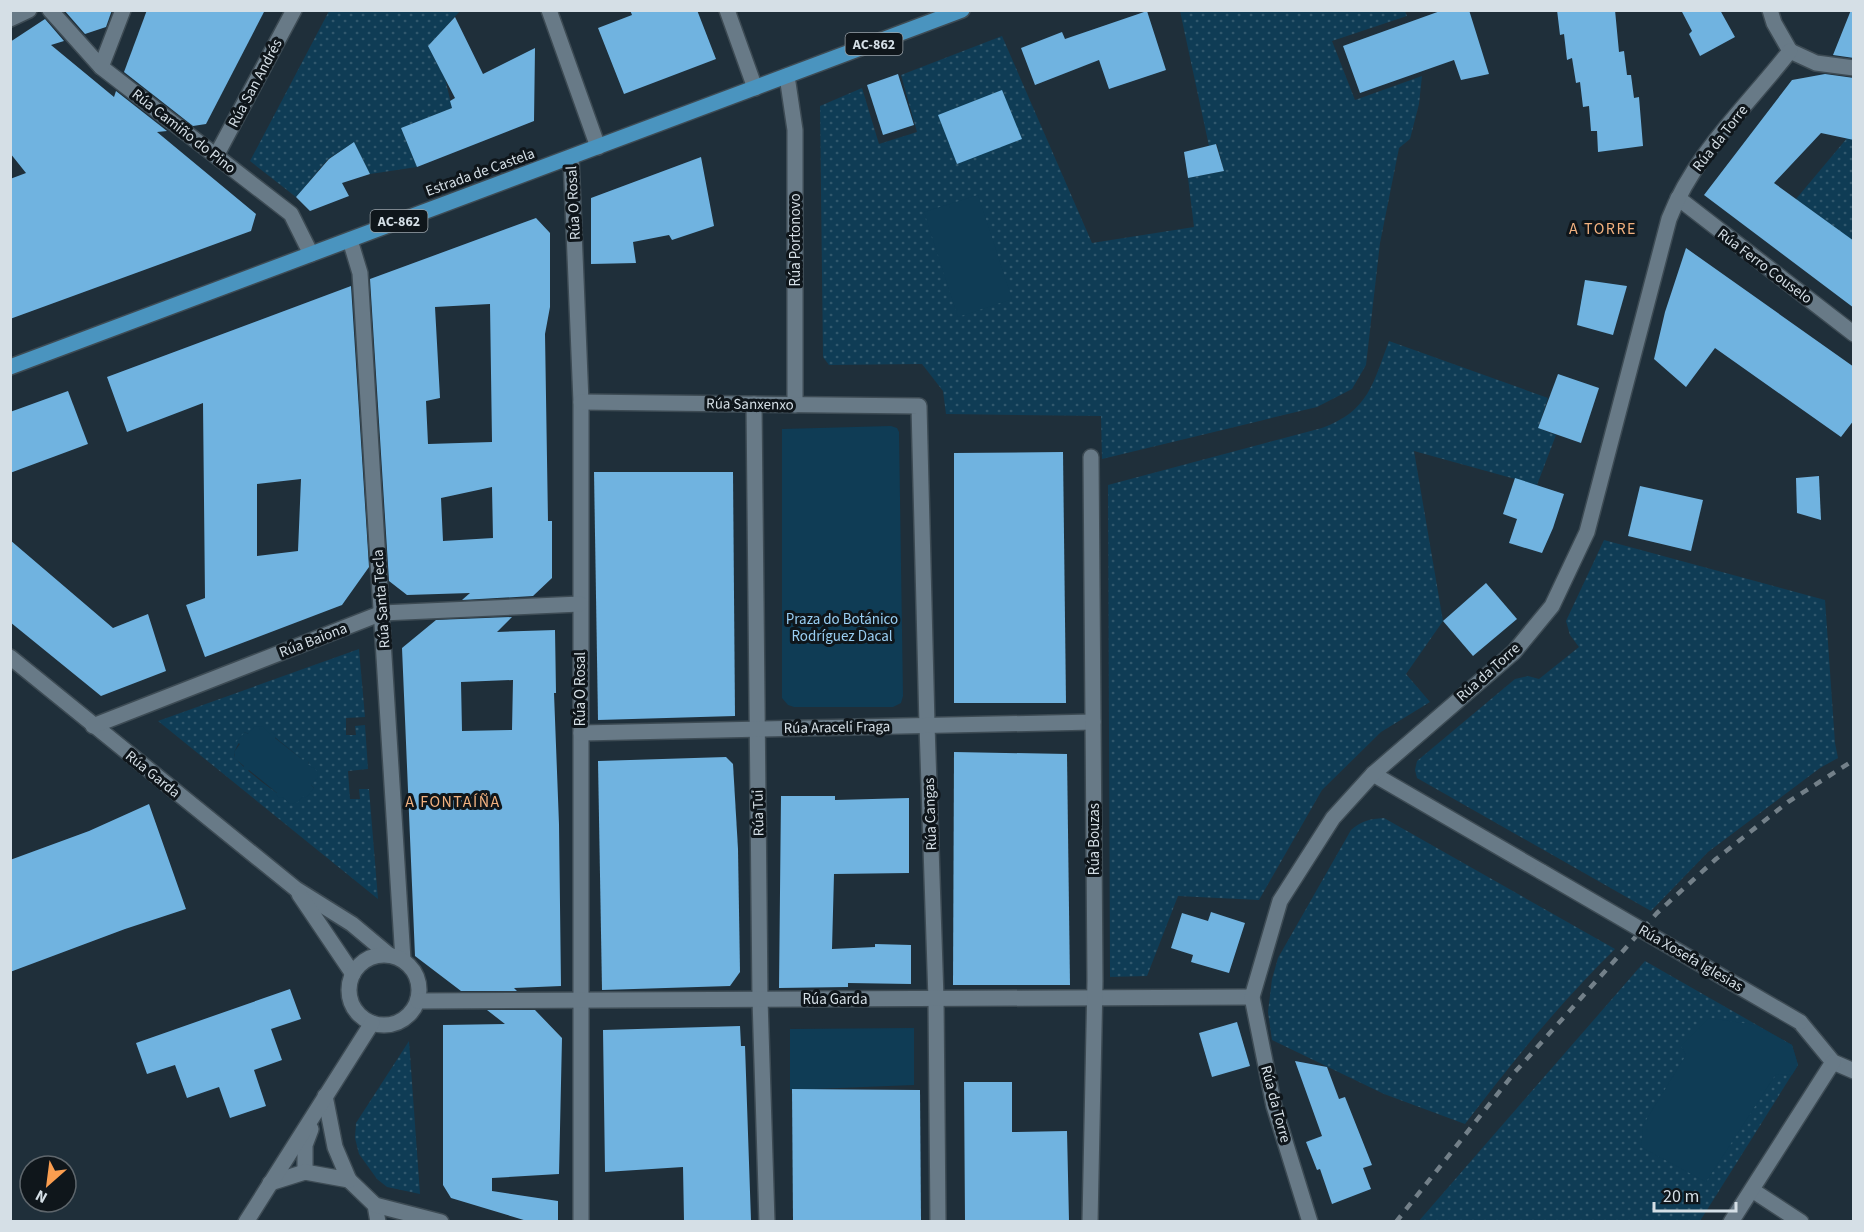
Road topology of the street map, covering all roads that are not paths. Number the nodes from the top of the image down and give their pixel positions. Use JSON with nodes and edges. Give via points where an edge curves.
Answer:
{"nodes":[{"id":1,"x":29,"y":10,"type":"edge"},
{"id":2,"x":50,"y":10,"type":"edge"},
{"id":3,"x":123,"y":10,"type":"edge"},
{"id":4,"x":294,"y":10,"type":"edge"},
{"id":5,"x":549,"y":10,"type":"edge"},
{"id":6,"x":727,"y":10,"type":"edge"},
{"id":7,"x":962,"y":10,"type":"edge"},
{"id":8,"x":1770,"y":10,"type":"edge"},
{"id":9,"x":10,"y":19,"type":"edge"},
{"id":10,"x":1790,"y":51,"type":"junction"},
{"id":11,"x":101,"y":67,"type":"junction"},
{"id":12,"x":1854,"y":68,"type":"edge"},
{"id":13,"x":787,"y":76,"type":"junction"},
{"id":14,"x":755,"y":88,"type":"junction"},
{"id":15,"x":598,"y":147,"type":"junction"},
{"id":16,"x":216,"y":156,"type":"junction"},
{"id":17,"x":571,"y":157,"type":"junction"},
{"id":18,"x":1678,"y":198,"type":"junction"},
{"id":19,"x":350,"y":240,"type":"junction"},
{"id":20,"x":311,"y":254,"type":"junction"},
{"id":21,"x":1854,"y":334,"type":"edge"},
{"id":22,"x":10,"y":367,"type":"edge"},
{"id":23,"x":581,"y":402,"type":"junction"},
{"id":24,"x":754,"y":404,"type":"junction"},
{"id":25,"x":795,"y":405,"type":"junction"},
{"id":26,"x":919,"y":406,"type":"joint"},
{"id":27,"x":1090,"y":457,"type":"dead end"},
{"id":28,"x":580,"y":604,"type":"junction"},
{"id":29,"x":382,"y":613,"type":"junction"},
{"id":30,"x":10,"y":657,"type":"edge"},
{"id":31,"x":1093,"y":722,"type":"junction"},
{"id":32,"x":927,"y":725,"type":"junction"},
{"id":33,"x":93,"y":726,"type":"junction"},
{"id":34,"x":757,"y":729,"type":"junction"},
{"id":35,"x":580,"y":733,"type":"junction"},
{"id":36,"x":1373,"y":774,"type":"junction"},
{"id":37,"x":296,"y":889,"type":"junction"},
{"id":38,"x":396,"y":958,"type":"junction"},
{"id":39,"x":353,"y":974,"type":"junction"},
{"id":40,"x":1252,"y":997,"type":"junction"},
{"id":41,"x":1095,"y":998,"type":"junction"},
{"id":42,"x":759,"y":999,"type":"junction"},
{"id":43,"x":936,"y":999,"type":"junction"},
{"id":44,"x":582,"y":1000,"type":"junction"},
{"id":45,"x":418,"y":1001,"type":"junction"},
{"id":46,"x":372,"y":1023,"type":"junction"},
{"id":47,"x":1833,"y":1062,"type":"junction"},
{"id":48,"x":1854,"y":1071,"type":"edge"},
{"id":49,"x":325,"y":1096,"type":"junction"},
{"id":50,"x":305,"y":1172,"type":"junction"},
{"id":51,"x":349,"y":1180,"type":"junction"},
{"id":52,"x":270,"y":1183,"type":"junction"},
{"id":53,"x":1752,"y":1190,"type":"junction"},
{"id":54,"x":375,"y":1205,"type":"junction"},
{"id":55,"x":422,"y":1219,"type":"edge"},
{"id":56,"x":246,"y":1221,"type":"edge"},
{"id":57,"x":378,"y":1221,"type":"edge"},
{"id":58,"x":441,"y":1221,"type":"edge"},
{"id":59,"x":581,"y":1221,"type":"edge"},
{"id":60,"x":767,"y":1221,"type":"edge"},
{"id":61,"x":938,"y":1221,"type":"edge"},
{"id":62,"x":1090,"y":1221,"type":"edge"},
{"id":63,"x":1310,"y":1221,"type":"edge"},
{"id":64,"x":1731,"y":1221,"type":"edge"},
{"id":65,"x":1801,"y":1221,"type":"edge"}],
"edges":[{"from":1,"to":9,"type":"street"},
{"from":2,"to":11,"type":"street","name":"Rúa Camiño do Pino"},
{"from":3,"to":11,"type":"street"},
{"from":4,"to":16,"type":"street","name":"Rúa San Andrés"},
{"from":5,"to":15,"type":"street"},
{"from":6,"to":14,"type":"street"},
{"from":7,"to":13,"type":"main road","name":"Estrada de Castela","number":"AC-862"},
{"from":8,"to":10,"type":"street"},
{"from":10,"to":12,"type":"street","via":[[1816,63]]},
{"from":10,"to":18,"type":"street","name":"Rúa da Torre","via":[[1698,163]]},
{"from":11,"to":16,"type":"street","name":"Rúa Camiño do Pino"},
{"from":13,"to":14,"type":"main road","name":"Estrada de Castela","number":"AC-862"},
{"from":13,"to":25,"type":"street","name":"Rúa Portonovo","via":[[795,130]]},
{"from":14,"to":15,"type":"main road","name":"Estrada de Castela","number":"AC-862"},
{"from":15,"to":17,"type":"main road","name":"Estrada de Castela","number":"AC-862"},
{"from":16,"to":20,"type":"street","name":"Rúa Camiño do Pino","via":[[291,214]]},
{"from":17,"to":19,"type":"main road","name":"Estrada de Castela","number":"AC-862"},
{"from":17,"to":23,"type":"street","name":"Rúa O Rosal"},
{"from":18,"to":21,"type":"street","name":"Rúa Ferro Couselo"},
{"from":18,"to":36,"type":"street","name":"Rúa da Torre","via":[[1669,219],[1587,532],[1552,606],[1514,652]]},
{"from":19,"to":20,"type":"main road","name":"Estrada de Castela","number":"AC-862"},
{"from":19,"to":29,"type":"street","name":"Rúa Santa Tecla","via":[[360,273]]},
{"from":20,"to":22,"type":"main road","name":"Estrada de Castela","number":"AC-862"},
{"from":23,"to":24,"type":"street","name":"Rúa Sanxenxo"},
{"from":23,"to":28,"type":"street","name":"Rúa O Rosal"},
{"from":24,"to":25,"type":"street","name":"Rúa Sanxenxo"},
{"from":24,"to":34,"type":"street","name":"Rúa Tui"},
{"from":25,"to":26,"type":"street","name":"Rúa Sanxenxo"},
{"from":26,"to":32,"type":"street","name":"Rúa Cangas"},
{"from":27,"to":31,"type":"street","name":"Rúa Bouzas"},
{"from":28,"to":29,"type":"street","name":"Rúa Baiona"},
{"from":28,"to":35,"type":"street","name":"Rúa O Rosal"},
{"from":29,"to":33,"type":"street","name":"Rúa Baiona"},
{"from":29,"to":38,"type":"street","name":"Rúa Santa Tecla"},
{"from":30,"to":33,"type":"street","name":"Rúa Garda"},
{"from":31,"to":32,"type":"street","name":"Rúa Araceli Fraga"},
{"from":31,"to":41,"type":"street","name":"Rúa Bouzas"},
{"from":32,"to":34,"type":"street","name":"Rúa Araceli Fraga"},
{"from":32,"to":43,"type":"street","name":"Rúa Cangas"},
{"from":33,"to":37,"type":"street","name":"Rúa Garda"},
{"from":34,"to":35,"type":"street","name":"Rúa Araceli Fraga"},
{"from":34,"to":42,"type":"street","name":"Rúa Tui"},
{"from":35,"to":44,"type":"street","name":"Rúa O Rosal"},
{"from":36,"to":40,"type":"street","name":"Rúa da Torre","via":[[1333,818],[1280,901]]},
{"from":36,"to":47,"type":"street","name":"Rúa Xosefa Iglesias","bridge":true,"via":[[1800,1022]]},
{"from":37,"to":38,"type":"street","name":"Rúa Garda"},
{"from":37,"to":39,"type":"street","name":"Rúa Garda"},
{"from":38,"to":39,"type":"street","via":[[368,958]]},
{"from":38,"to":45,"type":"street","via":[[412,968],[418,978]]},
{"from":39,"to":46,"type":"street","via":[[350,996],[354,1008]]},
{"from":40,"to":41,"type":"street","name":"Rúa Garda"},
{"from":40,"to":63,"type":"street","name":"Rúa da Torre","via":[[1274,1106]]},
{"from":41,"to":43,"type":"street","name":"Rúa Garda"},
{"from":41,"to":62,"type":"street","name":"Rúa Bouzas"},
{"from":42,"to":43,"type":"street","name":"Rúa Garda"},
{"from":42,"to":44,"type":"street","name":"Rúa Garda"},
{"from":42,"to":60,"type":"street","name":"Rúa Tui"},
{"from":43,"to":61,"type":"street","name":"Rúa Cangas"},
{"from":44,"to":45,"type":"street","name":"Rúa Garda"},
{"from":44,"to":59,"type":"street","name":"Rúa O Rosal"},
{"from":45,"to":46,"type":"street","via":[[404,1019],[394,1024]]},
{"from":46,"to":49,"type":"street"},
{"from":47,"to":48,"type":"street"},
{"from":47,"to":53,"type":"street"},
{"from":49,"to":50,"type":"street","via":[[304,1145]]},
{"from":49,"to":51,"type":"street","via":[[335,1147]]},
{"from":49,"to":52,"type":"street"},
{"from":50,"to":51,"type":"street"},
{"from":50,"to":52,"type":"street"},
{"from":51,"to":54,"type":"street"},
{"from":52,"to":56,"type":"street"},
{"from":53,"to":64,"type":"street"},
{"from":53,"to":65,"type":"street"},
{"from":54,"to":55,"type":"street"},
{"from":54,"to":57,"type":"street"},
{"from":55,"to":58,"type":"street"}]}
